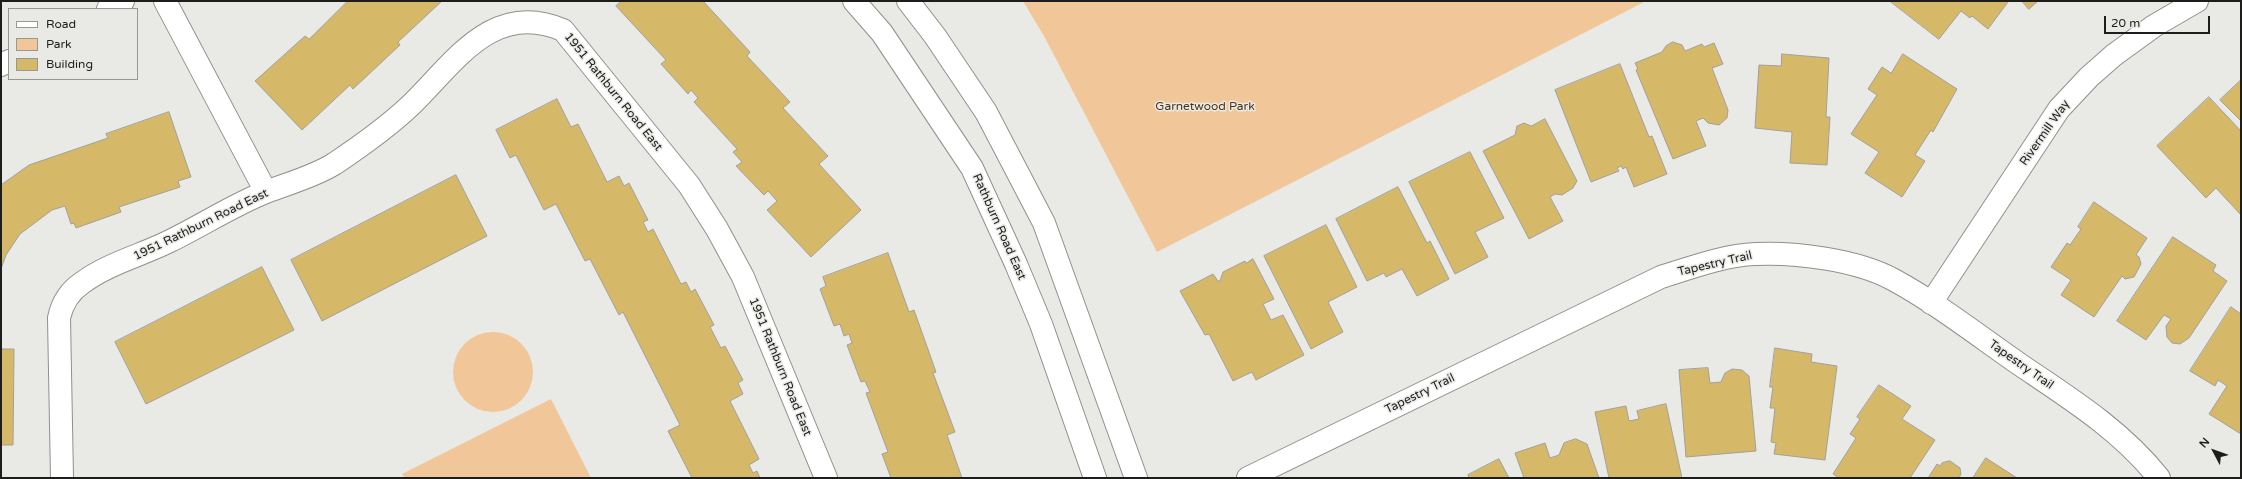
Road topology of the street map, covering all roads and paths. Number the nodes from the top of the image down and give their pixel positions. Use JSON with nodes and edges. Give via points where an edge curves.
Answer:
{"nodes":[{"id":1,"x":123,"y":1,"type":"edge"},
{"id":2,"x":164,"y":1,"type":"edge"},
{"id":3,"x":854,"y":1,"type":"edge"},
{"id":4,"x":908,"y":1,"type":"edge"},
{"id":5,"x":2197,"y":1,"type":"edge"},
{"id":6,"x":110,"y":8,"type":"edge"},
{"id":7,"x":266,"y":192,"type":"junction"},
{"id":8,"x":1932,"y":304,"type":"junction"},
{"id":9,"x":62,"y":478,"type":"edge"},
{"id":10,"x":826,"y":478,"type":"edge"},
{"id":11,"x":1095,"y":478,"type":"edge"},
{"id":12,"x":1136,"y":478,"type":"edge"},
{"id":13,"x":1248,"y":478,"type":"edge"},
{"id":14,"x":2159,"y":478,"type":"edge"}],
"edges":[{"from":1,"to":6,"type":"street"},
{"from":2,"to":7,"type":"street"},
{"from":3,"to":11,"type":"street","name":"Rathburn Road East","via":[[882,32],[972,168],[1041,324]]},
{"from":4,"to":12,"type":"street","via":[[986,112],[1044,223]]},
{"from":5,"to":8,"type":"street","name":"Rivermill Way","via":[[2154,26],[2114,55],[2059,109]]},
{"from":7,"to":9,"type":"street","name":"1951 Rathburn Road East","via":[[171,241],[81,283],[61,306],[58,318]]},
{"from":7,"to":10,"type":"street","name":"1951 Rathburn Road East","via":[[316,174],[376,134],[411,104],[481,28],[508,16],[537,17],[551,22],[573,41],[689,186],[717,229],[743,277]]},
{"from":8,"to":13,"type":"street","name":"Tapestry Trail","via":[[1892,279],[1836,261],[1797,255],[1754,254],[1694,266],[1631,291]]},
{"from":8,"to":14,"type":"street","name":"Tapestry Trail","via":[[2092,414],[2135,449]]}]}
